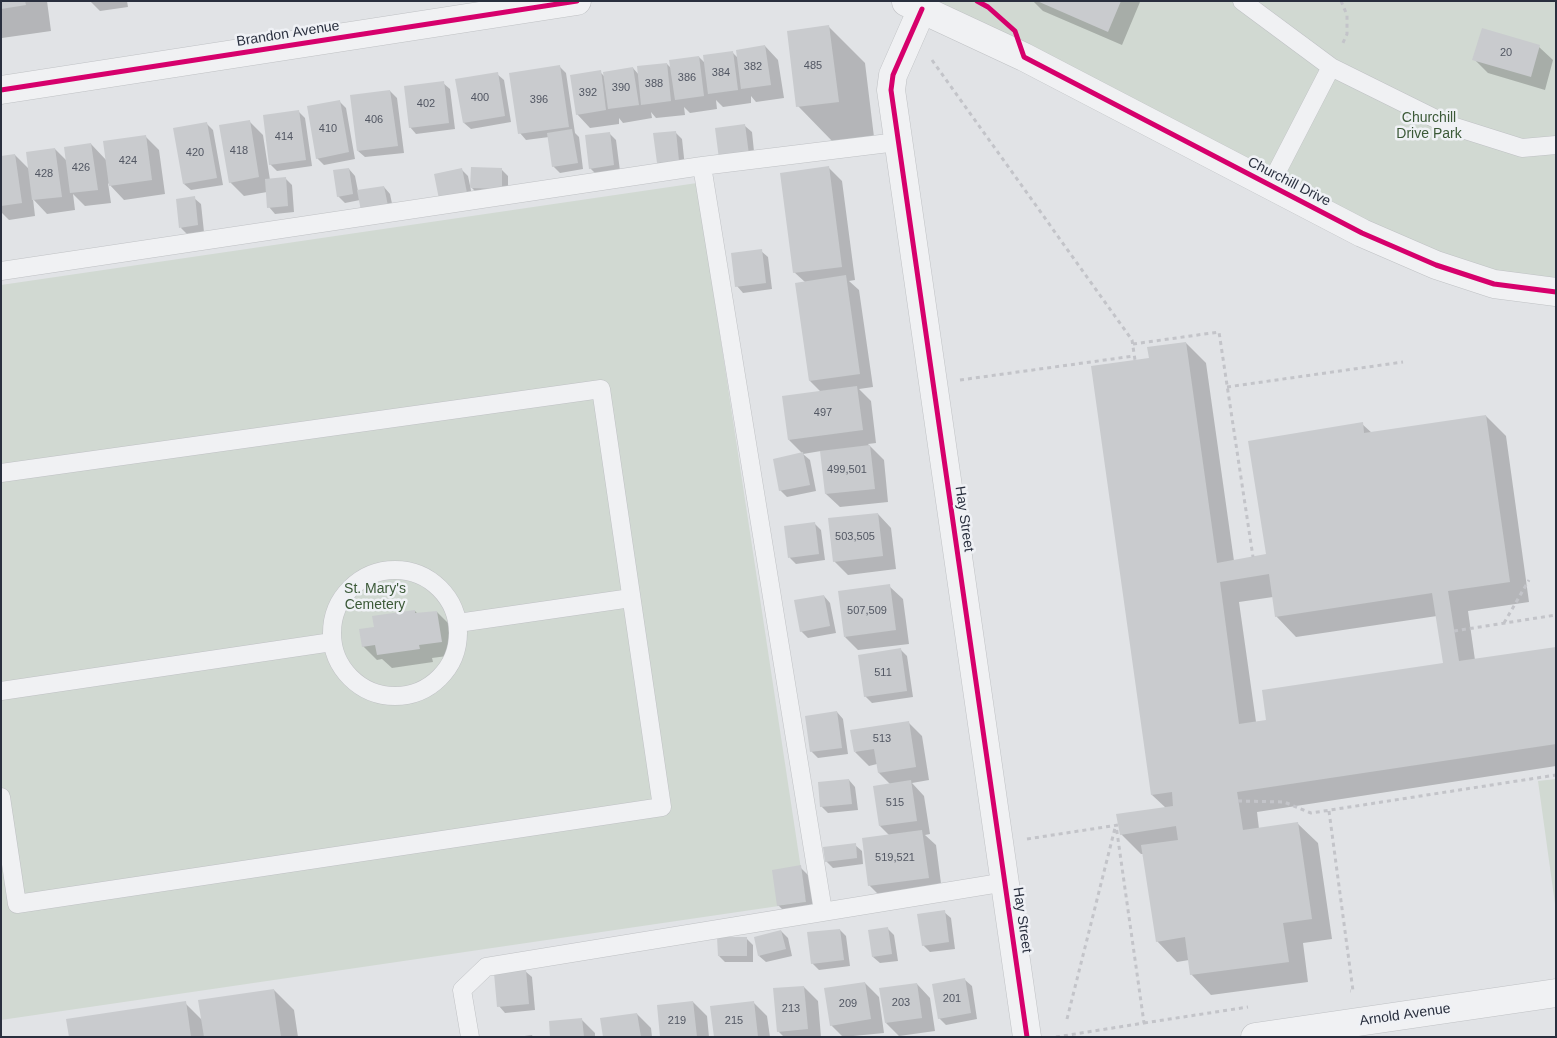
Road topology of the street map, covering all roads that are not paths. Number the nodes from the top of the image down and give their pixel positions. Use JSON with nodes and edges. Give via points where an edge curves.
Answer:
{"nodes":[{"id":1,"x":578,"y":1,"type":"edge"},
{"id":2,"x":1242,"y":1,"type":"edge"},
{"id":3,"x":913,"y":5,"type":"edge"},
{"id":4,"x":1331,"y":67,"type":"junction"},
{"id":5,"x":1,"y":90,"type":"edge"},
{"id":6,"x":897,"y":142,"type":"junction"},
{"id":7,"x":1556,"y":145,"type":"edge"},
{"id":8,"x":702,"y":166,"type":"junction"},
{"id":9,"x":1270,"y":184,"type":"junction"},
{"id":10,"x":1,"y":272,"type":"edge"},
{"id":11,"x":1556,"y":292,"type":"edge"},
{"id":12,"x":1,"y":473,"type":"edge"},
{"id":13,"x":631,"y":598,"type":"junction"},
{"id":14,"x":458,"y":623,"type":"junction"},
{"id":15,"x":332,"y":642,"type":"junction"},
{"id":16,"x":1,"y":691,"type":"edge"},
{"id":17,"x":1,"y":797,"type":"edge"},
{"id":18,"x":1006,"y":882,"type":"junction"},
{"id":19,"x":823,"y":911,"type":"junction"},
{"id":20,"x":1556,"y":993,"type":"edge"},
{"id":21,"x":470,"y":1037,"type":"edge"},
{"id":22,"x":1027,"y":1037,"type":"edge"},
{"id":23,"x":1255,"y":1037,"type":"edge"}],
"edges":[{"from":1,"to":5,"type":"street","name":"Brandon Avenue"},
{"from":2,"to":4,"type":"lane"},
{"from":3,"to":6,"type":"street","name":"Hay Street","via":[[891,90]]},
{"from":3,"to":9,"type":"street","name":"Churchill Drive","via":[[1024,57]]},
{"from":4,"to":7,"type":"lane","via":[[1446,124],[1522,148]]},
{"from":4,"to":9,"type":"lane"},
{"from":6,"to":8,"type":"lane"},
{"from":6,"to":18,"type":"street","name":"Hay Street"},
{"from":8,"to":10,"type":"lane"},
{"from":8,"to":19,"type":"lane"},
{"from":9,"to":11,"type":"street","name":"Churchill Drive","via":[[1362,232],[1436,264],[1494,284]]},
{"from":12,"to":13,"type":"lane","via":[[601,389]]},
{"from":13,"to":14,"type":"lane"},
{"from":13,"to":17,"type":"lane","via":[[662,807],[17,904]]},
{"from":14,"to":15,"type":"lane","via":[[451,602],[437,585],[418,573],[397,569],[375,572],[355,583],[340,600],[333,620]]},
{"from":14,"to":15,"type":"lane","via":[[458,643],[452,662],[440,678],[424,690],[405,696],[385,696],[366,690],[338,661]]},
{"from":15,"to":16,"type":"lane"},
{"from":18,"to":19,"type":"lane"},
{"from":18,"to":22,"type":"street","name":"Hay Street"},
{"from":19,"to":21,"type":"lane","via":[[486,967],[462,990]]},
{"from":20,"to":23,"type":"street","name":"Arnold Avenue"}]}
